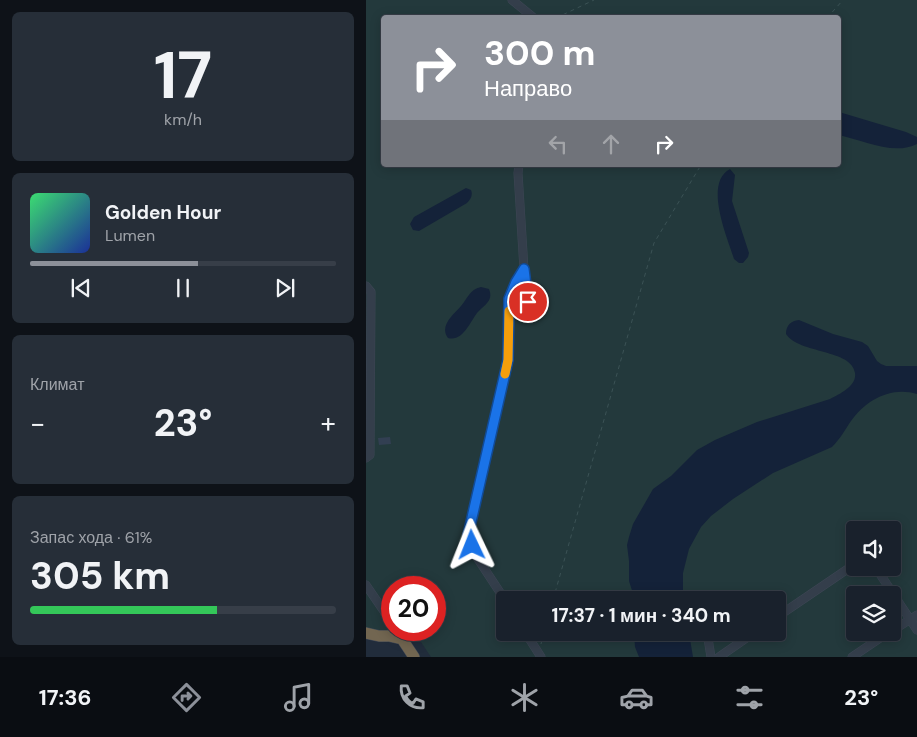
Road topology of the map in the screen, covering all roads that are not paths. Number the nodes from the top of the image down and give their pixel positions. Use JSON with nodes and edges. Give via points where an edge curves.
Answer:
{"nodes":[{"id":1,"x":512,"y":0,"type":"edge"},
{"id":2,"x":530,"y":15,"type":"edge"},
{"id":3,"x":519,"y":167,"type":"edge"},
{"id":4,"x":524,"y":269,"type":"junction"},
{"id":5,"x":366,"y":286,"type":"edge"},
{"id":6,"x":530,"y":318,"type":"dead end"},
{"id":7,"x":366,"y":458,"type":"edge"},
{"id":8,"x":846,"y":570,"type":"edge"},
{"id":9,"x":882,"y":576,"type":"edge"},
{"id":10,"x":366,"y":585,"type":"edge"},
{"id":11,"x":499,"y":591,"type":"edge"},
{"id":12,"x":381,"y":607,"type":"edge"},
{"id":13,"x":786,"y":611,"type":"edge"},
{"id":14,"x":913,"y":617,"type":"edge"},
{"id":15,"x":901,"y":625,"type":"edge"},
{"id":16,"x":917,"y":630,"type":"edge"},
{"id":17,"x":366,"y":633,"type":"edge"},
{"id":18,"x":381,"y":636,"type":"edge"},
{"id":19,"x":403,"y":641,"type":"edge"},
{"id":20,"x":531,"y":641,"type":"edge"},
{"id":21,"x":708,"y":641,"type":"edge"},
{"id":22,"x":742,"y":641,"type":"edge"},
{"id":23,"x":877,"y":641,"type":"edge"},
{"id":24,"x":414,"y":657,"type":"edge"},
{"id":25,"x":541,"y":657,"type":"edge"},
{"id":26,"x":711,"y":657,"type":"edge"},
{"id":27,"x":719,"y":657,"type":"edge"},
{"id":28,"x":852,"y":657,"type":"edge"}],
"edges":[{"from":1,"to":2,"type":"lane"},
{"from":3,"to":4,"type":"lane"},
{"from":4,"to":6,"type":"lane"},
{"from":4,"to":11,"type":"lane","via":[[509,299],[508,360],[468,535],[476,556]]},
{"from":5,"to":7,"type":"lane","via":[[371,292],[371,311],[370,454]]},
{"from":8,"to":13,"type":"lane"},
{"from":9,"to":14,"type":"lane"},
{"from":10,"to":12,"type":"lane"},
{"from":14,"to":15,"type":"lane"},
{"from":14,"to":16,"type":"lane"},
{"from":17,"to":18,"type":"highway"},
{"from":19,"to":24,"type":"highway"},
{"from":20,"to":25,"type":"lane"},
{"from":21,"to":26,"type":"lane"},
{"from":22,"to":27,"type":"lane"},
{"from":23,"to":28,"type":"lane"}]}
